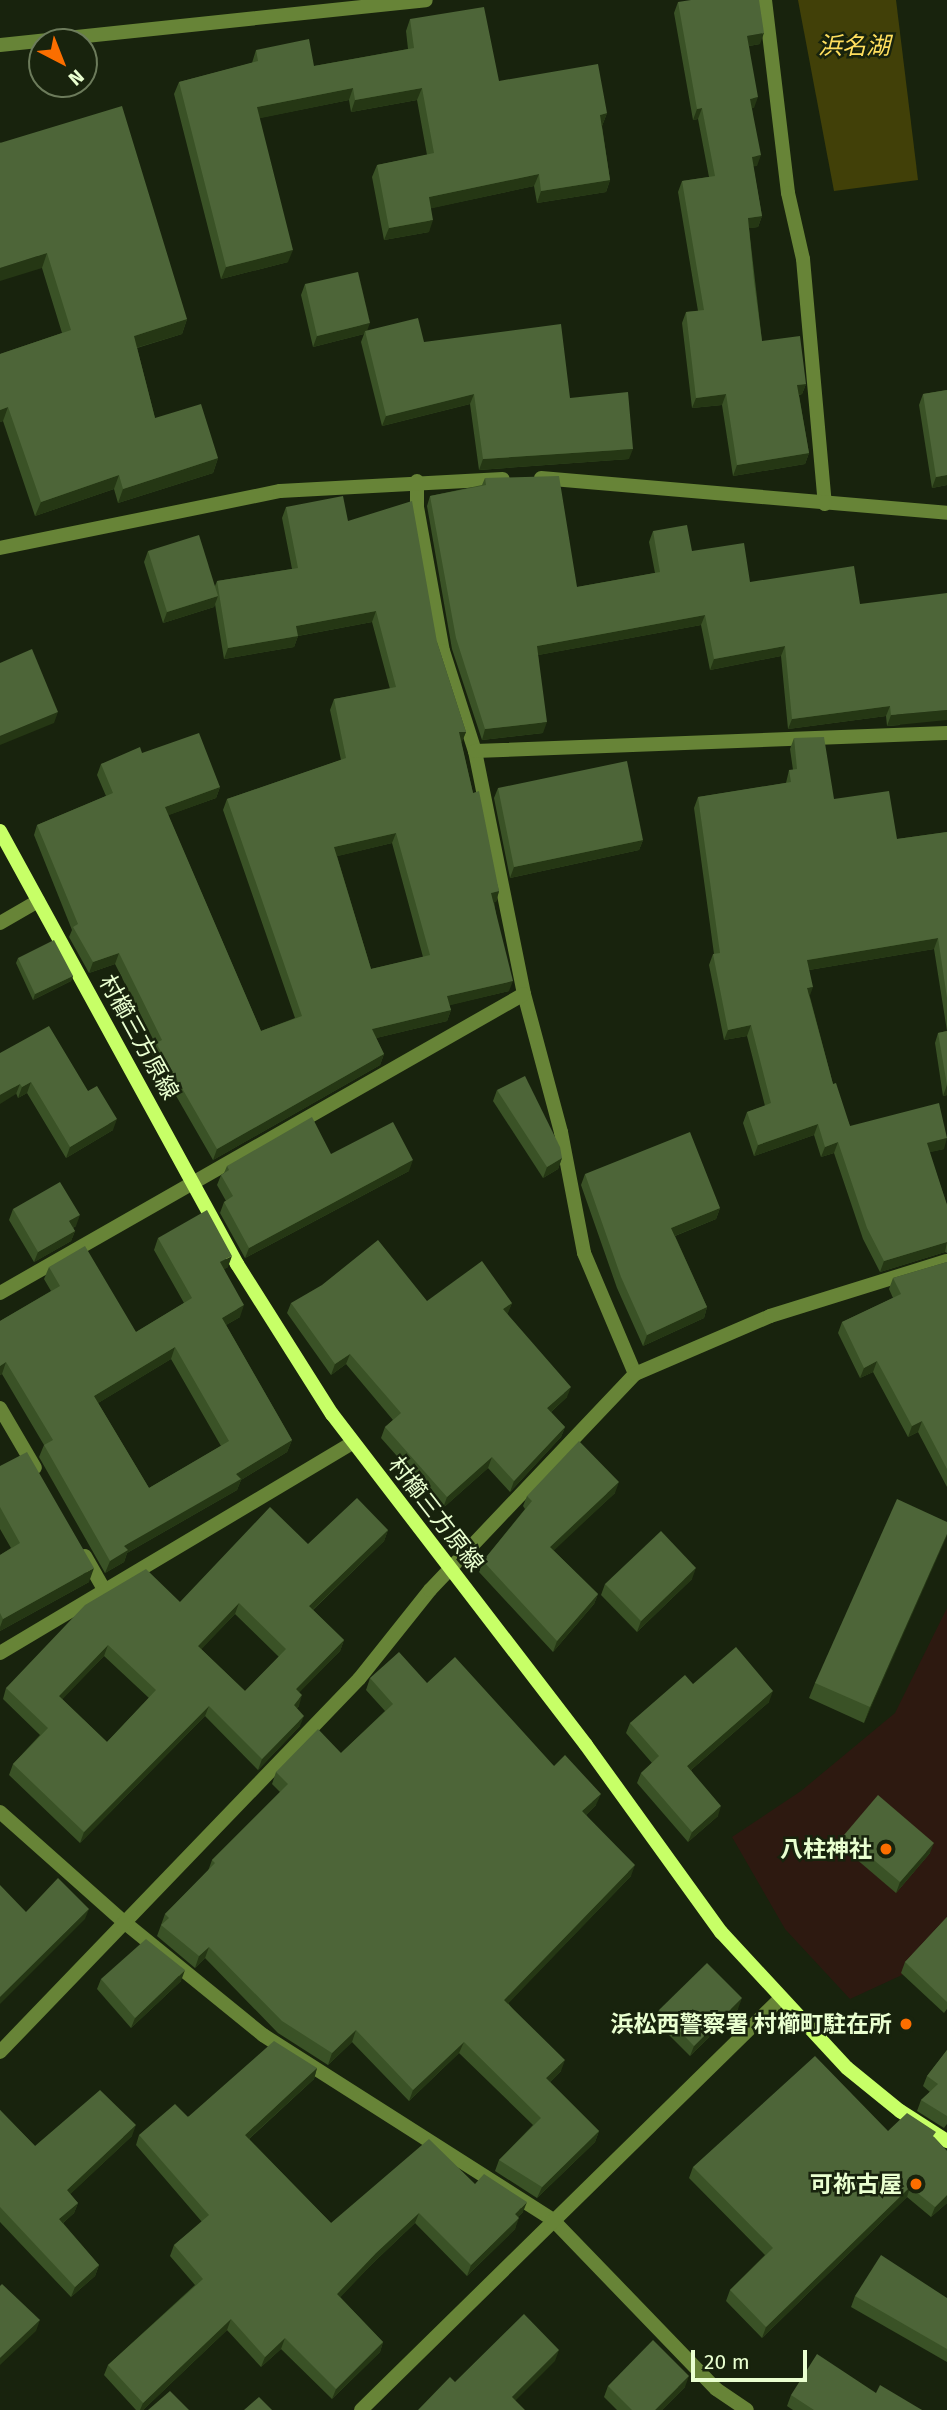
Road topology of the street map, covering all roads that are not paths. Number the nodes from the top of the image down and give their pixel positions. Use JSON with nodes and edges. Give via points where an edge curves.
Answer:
{"nodes":[{"id":1,"x":426,"y":0,"type":"edge"},
{"id":2,"x":765,"y":0,"type":"edge"},
{"id":3,"x":0,"y":45,"type":"edge"},
{"id":4,"x":417,"y":481,"type":"junction"},
{"id":5,"x":825,"y":504,"type":"junction"},
{"id":6,"x":947,"y":513,"type":"edge"},
{"id":7,"x":0,"y":548,"type":"edge"},
{"id":8,"x":947,"y":733,"type":"edge"},
{"id":9,"x":475,"y":751,"type":"junction"},
{"id":10,"x":0,"y":831,"type":"edge"},
{"id":11,"x":38,"y":901,"type":"junction"},
{"id":12,"x":0,"y":923,"type":"edge"},
{"id":13,"x":524,"y":994,"type":"junction"},
{"id":14,"x":194,"y":1186,"type":"junction"},
{"id":15,"x":947,"y":1261,"type":"edge"},
{"id":16,"x":0,"y":1293,"type":"edge"},
{"id":17,"x":635,"y":1374,"type":"junction"},
{"id":18,"x":0,"y":1408,"type":"edge"},
{"id":19,"x":352,"y":1443,"type":"junction"},
{"id":20,"x":46,"y":1488,"type":"edge"},
{"id":21,"x":79,"y":1545,"type":"edge"},
{"id":22,"x":452,"y":1571,"type":"junction"},
{"id":23,"x":105,"y":1591,"type":"junction"},
{"id":24,"x":0,"y":1653,"type":"edge"},
{"id":25,"x":0,"y":1812,"type":"edge"},
{"id":26,"x":124,"y":1922,"type":"junction"},
{"id":27,"x":781,"y":1998,"type":"junction"},
{"id":28,"x":0,"y":2052,"type":"edge"},
{"id":29,"x":947,"y":2141,"type":"edge"},
{"id":30,"x":552,"y":2219,"type":"junction"},
{"id":31,"x":361,"y":2410,"type":"edge"},
{"id":32,"x":747,"y":2410,"type":"edge"}],
"edges":[{"from":1,"to":3,"type":"street"},
{"from":2,"to":5,"type":"street","via":[[788,193],[803,260]]},
{"from":4,"to":5,"type":"street","via":[[521,478]]},
{"from":4,"to":7,"type":"street","via":[[281,491]]},
{"from":4,"to":9,"type":"street","via":[[417,508],[443,651]]},
{"from":5,"to":6,"type":"street"},
{"from":8,"to":9,"type":"street"},
{"from":9,"to":13,"type":"street"},
{"from":10,"to":11,"type":"main road","name":"村櫛三方原線"},
{"from":11,"to":12,"type":"street"},
{"from":11,"to":14,"type":"main road","name":"村櫛三方原線"},
{"from":13,"to":14,"type":"street"},
{"from":13,"to":17,"type":"street","via":[[561,1132],[584,1253]]},
{"from":14,"to":16,"type":"street"},
{"from":14,"to":19,"type":"main road","name":"村櫛三方原線","via":[[273,1325]]},
{"from":15,"to":17,"type":"street","via":[[770,1316]]},
{"from":17,"to":22,"type":"street"},
{"from":18,"to":20,"type":"street"},
{"from":19,"to":22,"type":"main road","name":"村櫛三方原線"},
{"from":19,"to":23,"type":"street"},
{"from":21,"to":23,"type":"street"},
{"from":22,"to":26,"type":"street","via":[[430,1590],[359,1679]]},
{"from":22,"to":27,"type":"main road","name":"村櫛三方原線","via":[[586,1745],[696,1902]]},
{"from":23,"to":24,"type":"street"},
{"from":25,"to":26,"type":"street"},
{"from":26,"to":28,"type":"street"},
{"from":26,"to":30,"type":"street","via":[[263,2035]]},
{"from":27,"to":29,"type":"main road","name":"村櫛三方原線","via":[[847,2068]]},
{"from":27,"to":30,"type":"street"},
{"from":30,"to":31,"type":"street"},
{"from":30,"to":32,"type":"street","via":[[716,2389]]}]}
